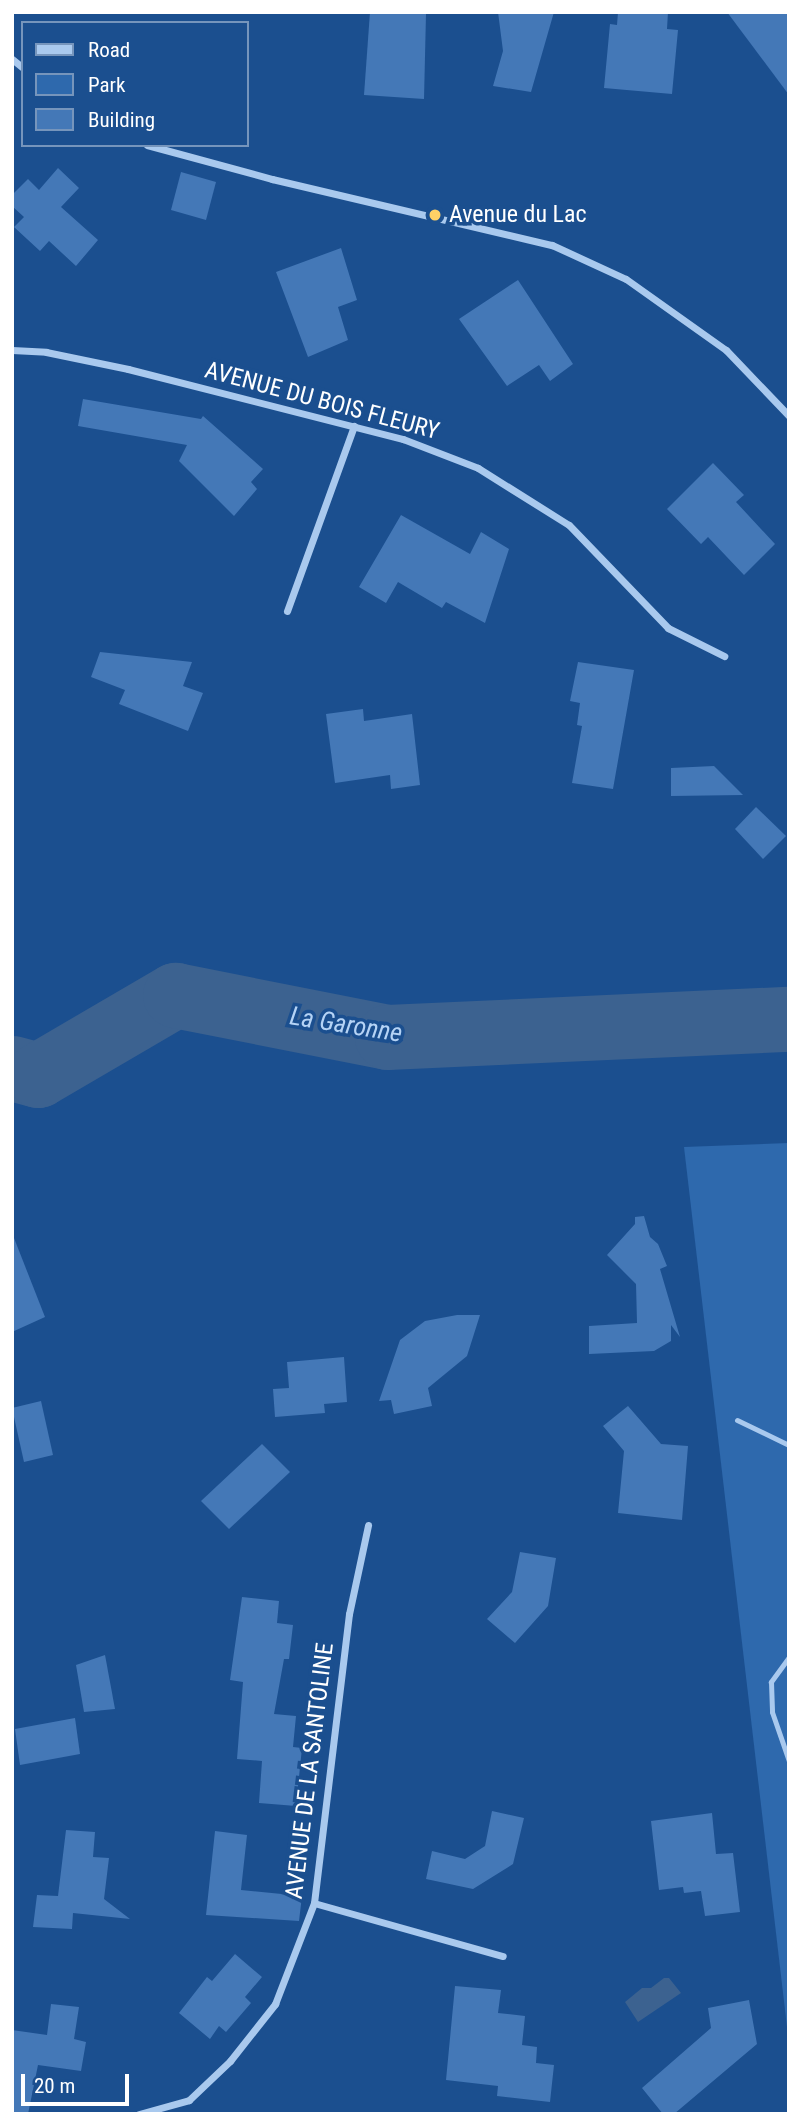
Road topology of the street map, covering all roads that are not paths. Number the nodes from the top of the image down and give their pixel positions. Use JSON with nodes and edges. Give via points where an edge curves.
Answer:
{"nodes":[{"id":1,"x":154,"y":147,"type":"edge"},
{"id":2,"x":12,"y":350,"type":"edge"},
{"id":3,"x":789,"y":416,"type":"edge"},
{"id":4,"x":354,"y":426,"type":"junction"},
{"id":5,"x":287,"y":611,"type":"dead end"},
{"id":6,"x":724,"y":656,"type":"dead end"},
{"id":7,"x":737,"y":1420,"type":"dead end"},
{"id":8,"x":789,"y":1445,"type":"edge"},
{"id":9,"x":368,"y":1525,"type":"dead end"},
{"id":10,"x":789,"y":1657,"type":"edge"},
{"id":11,"x":789,"y":1761,"type":"edge"},
{"id":12,"x":314,"y":1903,"type":"junction"},
{"id":13,"x":503,"y":1956,"type":"dead end"},
{"id":14,"x":139,"y":2114,"type":"edge"}],
"edges":[{"from":1,"to":3,"type":"street","via":[[552,245],[626,279],[726,350]]},
{"from":2,"to":4,"type":"street","name":"AVENUE DU BOIS FLEURY","via":[[46,352],[128,369]]},
{"from":4,"to":5,"type":"street"},
{"from":4,"to":6,"type":"street","name":"AVENUE DU BOIS FLEURY","via":[[478,468],[569,525],[668,628]]},
{"from":7,"to":8,"type":"lane"},
{"from":9,"to":12,"type":"street","name":"AVENUE DE LA SANTOLINE","via":[[349,1614]]},
{"from":10,"to":11,"type":"lane","via":[[771,1682],[772,1712]]},
{"from":12,"to":13,"type":"street"},
{"from":12,"to":14,"type":"street","name":"AVENUE DE LA SANTOLINE","via":[[275,2004],[230,2061],[189,2100]]}]}
